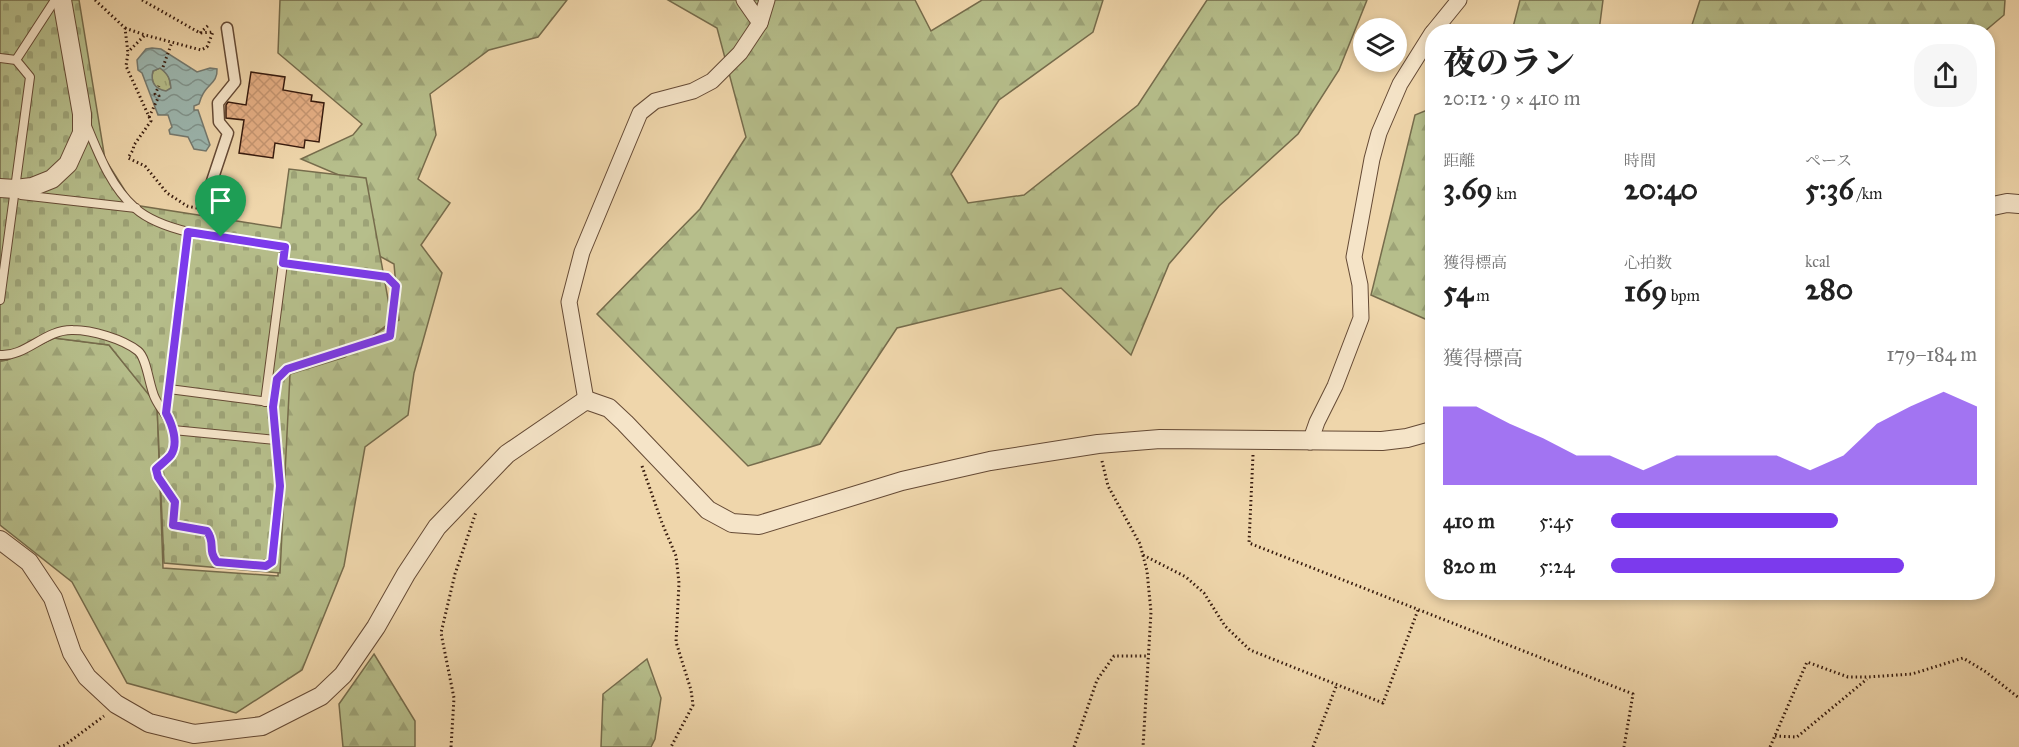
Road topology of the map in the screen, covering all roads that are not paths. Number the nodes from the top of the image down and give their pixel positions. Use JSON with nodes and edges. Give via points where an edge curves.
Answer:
{"nodes":[{"id":1,"x":55,"y":0,"type":"edge"},
{"id":2,"x":62,"y":0,"type":"edge"},
{"id":3,"x":744,"y":0,"type":"edge"},
{"id":4,"x":767,"y":0,"type":"edge"},
{"id":5,"x":1459,"y":0,"type":"edge"},
{"id":6,"x":760,"y":23,"type":"junction"},
{"id":7,"x":1440,"y":24,"type":"edge"},
{"id":8,"x":228,"y":28,"type":"dead end"},
{"id":9,"x":1425,"y":45,"type":"edge"},
{"id":10,"x":0,"y":58,"type":"edge"},
{"id":11,"x":16,"y":60,"type":"junction"},
{"id":12,"x":82,"y":114,"type":"junction"},
{"id":13,"x":10,"y":190,"type":"edge"},
{"id":14,"x":208,"y":193,"type":"road end"},
{"id":15,"x":2019,"y":204,"type":"edge"},
{"id":16,"x":1995,"y":206,"type":"edge"},
{"id":17,"x":136,"y":208,"type":"junction"},
{"id":18,"x":188,"y":232,"type":"junction"},
{"id":19,"x":283,"y":263,"type":"junction"},
{"id":20,"x":0,"y":300,"type":"edge"},
{"id":21,"x":0,"y":355,"type":"edge"},
{"id":22,"x":169,"y":389,"type":"junction"},
{"id":23,"x":586,"y":400,"type":"junction"},
{"id":24,"x":269,"y":402,"type":"junction"},
{"id":25,"x":166,"y":413,"type":"junction"},
{"id":26,"x":173,"y":430,"type":"junction"},
{"id":27,"x":1425,"y":433,"type":"edge"},
{"id":28,"x":276,"y":440,"type":"junction"},
{"id":29,"x":1310,"y":442,"type":"junction"},
{"id":30,"x":0,"y":540,"type":"edge"}],
"edges":[{"from":1,"to":11,"type":"lane"},
{"from":2,"to":12,"type":"street"},
{"from":3,"to":6,"type":"street"},
{"from":4,"to":6,"type":"street"},
{"from":5,"to":7,"type":"street"},
{"from":6,"to":23,"type":"street","via":[[740,53],[712,81],[693,91],[655,101],[640,113],[582,252],[569,302]]},
{"from":8,"to":14,"type":"street","via":[[235,82],[219,103],[219,122],[228,134]]},
{"from":9,"to":29,"type":"street","via":[[1400,84],[1379,133],[1354,257],[1361,318]]},
{"from":10,"to":11,"type":"lane"},
{"from":11,"to":13,"type":"lane","via":[[30,77]]},
{"from":12,"to":13,"type":"street","via":[[82,134],[68,164],[52,179]]},
{"from":12,"to":17,"type":"lane","via":[[110,178]]},
{"from":13,"to":17,"type":"lane"},
{"from":13,"to":20,"type":"lane"},
{"from":15,"to":16,"type":"street"},
{"from":17,"to":18,"type":"lane","via":[[156,221]]},
{"from":18,"to":19,"type":"lane","via":[[285,247]]},
{"from":18,"to":22,"type":"lane"},
{"from":19,"to":24,"type":"lane"},
{"from":19,"to":24,"type":"lane","via":[[387,277],[396,286],[390,336],[287,369],[277,379]]},
{"from":21,"to":25,"type":"lane","via":[[12,356],[47,336],[72,330],[122,340],[141,353],[155,398]]},
{"from":22,"to":24,"type":"lane"},
{"from":22,"to":25,"type":"lane"},
{"from":23,"to":29,"type":"street","via":[[609,408],[708,510],[732,523],[759,525],[902,481],[990,461],[1098,444],[1160,439]]},
{"from":23,"to":30,"type":"street","via":[[507,454],[437,527],[343,675],[321,696],[262,726],[194,734],[148,723],[116,704],[87,676],[72,653],[53,598],[29,562]]},
{"from":24,"to":28,"type":"lane"},
{"from":25,"to":26,"type":"lane"},
{"from":26,"to":28,"type":"lane"},
{"from":26,"to":28,"type":"lane","via":[[171,455],[156,469],[175,502],[173,525],[207,531],[212,538],[211,555],[217,562],[260,566],[272,562],[280,486]]},
{"from":27,"to":29,"type":"street","via":[[1382,441]]}]}
